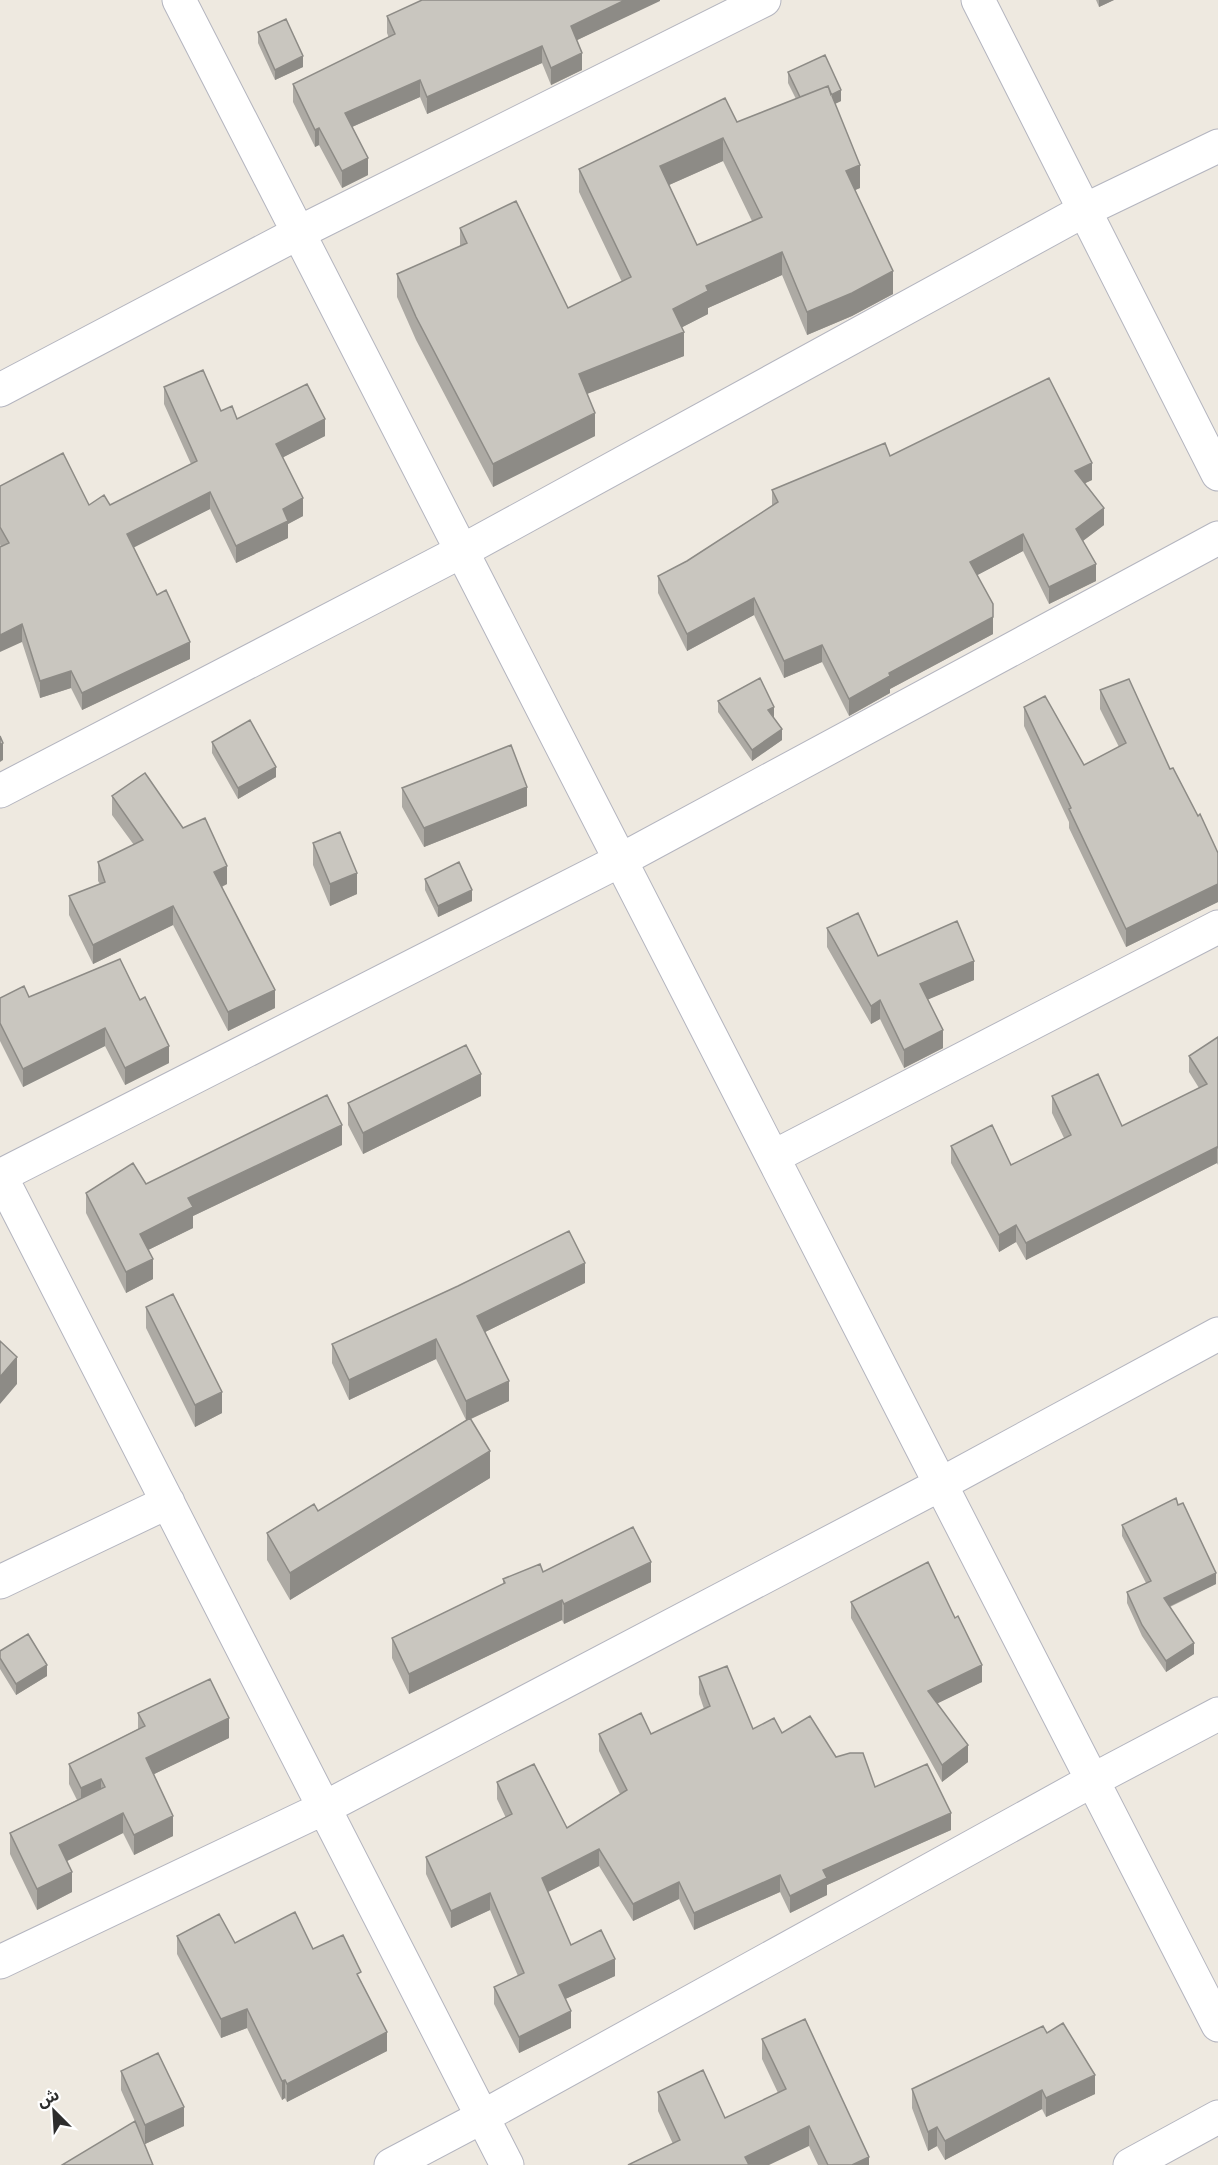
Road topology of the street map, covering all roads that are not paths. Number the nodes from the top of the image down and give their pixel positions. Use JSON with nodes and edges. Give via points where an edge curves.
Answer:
{"nodes":[{"id":1,"x":179,"y":0,"type":"edge"},
{"id":2,"x":764,"y":0,"type":"edge"},
{"id":3,"x":978,"y":0,"type":"edge"},
{"id":4,"x":1218,"y":146,"type":"edge"},
{"id":5,"x":1084,"y":210,"type":"junction"},
{"id":6,"x":298,"y":233,"type":"junction"},
{"id":7,"x":0,"y":390,"type":"edge"},
{"id":8,"x":1218,"y":474,"type":"edge"},
{"id":9,"x":1218,"y":538,"type":"edge"},
{"id":10,"x":462,"y":551,"type":"junction"},
{"id":11,"x":0,"y":790,"type":"edge"},
{"id":12,"x":621,"y":860,"type":"junction"},
{"id":13,"x":1218,"y":927,"type":"edge"},
{"id":14,"x":773,"y":1157,"type":"junction"},
{"id":15,"x":0,"y":1176,"type":"edge"},
{"id":16,"x":1218,"y":1334,"type":"edge"},
{"id":17,"x":941,"y":1484,"type":"junction"},
{"id":18,"x":168,"y":1502,"type":"junction"},
{"id":19,"x":0,"y":1582,"type":"edge"},
{"id":20,"x":1218,"y":1714,"type":"edge"},
{"id":21,"x":1092,"y":1780,"type":"junction"},
{"id":22,"x":324,"y":1808,"type":"junction"},
{"id":23,"x":3,"y":1953,"type":"edge"},
{"id":24,"x":1218,"y":2025,"type":"edge"},
{"id":25,"x":482,"y":2117,"type":"junction"},
{"id":26,"x":1218,"y":2117,"type":"edge"},
{"id":27,"x":391,"y":2165,"type":"edge"},
{"id":28,"x":507,"y":2165,"type":"edge"},
{"id":29,"x":1130,"y":2165,"type":"edge"}],
"edges":[{"from":1,"to":6,"type":"street"},
{"from":2,"to":6,"type":"street"},
{"from":3,"to":5,"type":"street"},
{"from":4,"to":5,"type":"street"},
{"from":5,"to":8,"type":"street"},
{"from":5,"to":10,"type":"street"},
{"from":6,"to":7,"type":"street"},
{"from":6,"to":10,"type":"street"},
{"from":9,"to":12,"type":"street"},
{"from":10,"to":11,"type":"street"},
{"from":10,"to":12,"type":"street"},
{"from":12,"to":14,"type":"street"},
{"from":12,"to":15,"type":"street"},
{"from":13,"to":14,"type":"street"},
{"from":14,"to":17,"type":"street"},
{"from":15,"to":18,"type":"street"},
{"from":16,"to":17,"type":"street"},
{"from":17,"to":21,"type":"street"},
{"from":17,"to":22,"type":"street"},
{"from":18,"to":19,"type":"street"},
{"from":18,"to":22,"type":"street"},
{"from":20,"to":21,"type":"street"},
{"from":21,"to":24,"type":"street"},
{"from":21,"to":25,"type":"street"},
{"from":22,"to":23,"type":"street"},
{"from":22,"to":25,"type":"street"},
{"from":25,"to":27,"type":"street"},
{"from":25,"to":28,"type":"street"},
{"from":26,"to":29,"type":"street"}]}
